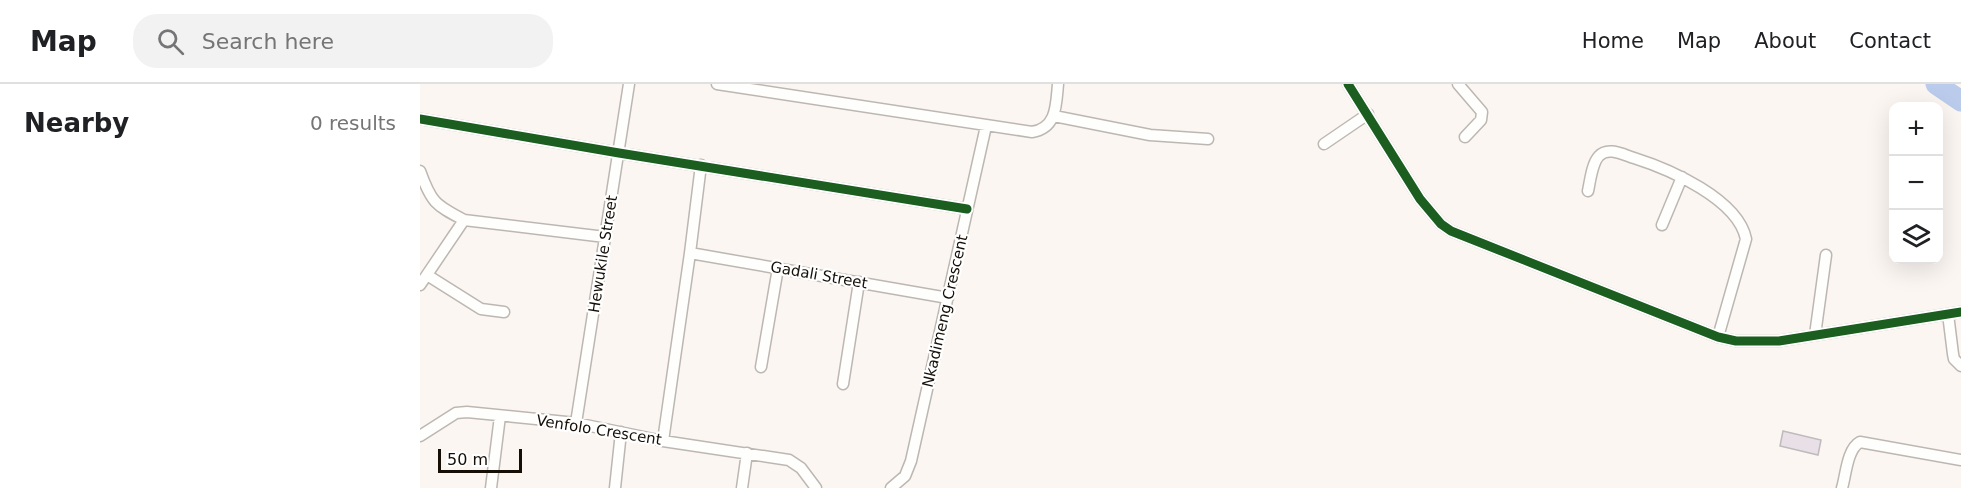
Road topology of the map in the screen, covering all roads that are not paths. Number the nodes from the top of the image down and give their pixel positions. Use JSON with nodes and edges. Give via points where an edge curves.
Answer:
{"nodes":[{"id":1,"x":629,"y":84,"type":"edge"},
{"id":2,"x":717,"y":84,"type":"edge"},
{"id":3,"x":1058,"y":84,"type":"edge"},
{"id":4,"x":1348,"y":84,"type":"edge"},
{"id":5,"x":1458,"y":84,"type":"edge"},
{"id":6,"x":1368,"y":114,"type":"junction"},
{"id":7,"x":1054,"y":116,"type":"junction"},
{"id":8,"x":420,"y":119,"type":"edge"},
{"id":9,"x":986,"y":126,"type":"junction"},
{"id":10,"x":1465,"y":136,"type":"dead end"},
{"id":11,"x":1208,"y":139,"type":"dead end"},
{"id":12,"x":1324,"y":144,"type":"dead end"},
{"id":13,"x":619,"y":153,"type":"junction"},
{"id":14,"x":700,"y":165,"type":"junction"},
{"id":15,"x":420,"y":171,"type":"edge"},
{"id":16,"x":1682,"y":177,"type":"junction"},
{"id":17,"x":1588,"y":191,"type":"dead end"},
{"id":18,"x":967,"y":209,"type":"junction"},
{"id":19,"x":464,"y":220,"type":"junction"},
{"id":20,"x":1662,"y":225,"type":"dead end"},
{"id":21,"x":605,"y":237,"type":"junction"},
{"id":22,"x":690,"y":253,"type":"junction"},
{"id":23,"x":1826,"y":255,"type":"dead end"},
{"id":24,"x":778,"y":268,"type":"junction"},
{"id":25,"x":427,"y":275,"type":"junction"},
{"id":26,"x":859,"y":282,"type":"junction"},
{"id":27,"x":420,"y":285,"type":"edge"},
{"id":28,"x":948,"y":298,"type":"junction"},
{"id":29,"x":504,"y":312,"type":"dead end"},
{"id":30,"x":1961,"y":312,"type":"edge"},
{"id":31,"x":1948,"y":314,"type":"junction"},
{"id":32,"x":1815,"y":335,"type":"junction"},
{"id":33,"x":1718,"y":338,"type":"junction"},
{"id":34,"x":1961,"y":366,"type":"edge"},
{"id":35,"x":761,"y":367,"type":"dead end"},
{"id":36,"x":843,"y":384,"type":"dead end"},
{"id":37,"x":500,"y":416,"type":"junction"},
{"id":38,"x":576,"y":423,"type":"junction"},
{"id":39,"x":621,"y":432,"type":"junction"},
{"id":40,"x":420,"y":436,"type":"edge"},
{"id":41,"x":663,"y":441,"type":"junction"},
{"id":42,"x":747,"y":453,"type":"junction"},
{"id":43,"x":1961,"y":460,"type":"edge"},
{"id":44,"x":491,"y":488,"type":"edge"},
{"id":45,"x":615,"y":488,"type":"edge"},
{"id":46,"x":742,"y":488,"type":"edge"},
{"id":47,"x":816,"y":488,"type":"edge"},
{"id":48,"x":891,"y":488,"type":"edge"},
{"id":49,"x":1842,"y":488,"type":"edge"}],
"edges":[{"from":1,"to":13,"type":"street","name":"Hewukile Street"},
{"from":2,"to":9,"type":"street"},
{"from":3,"to":7,"type":"street"},
{"from":4,"to":6,"type":"street"},
{"from":5,"to":10,"type":"street","via":[[1482,112]]},
{"from":6,"to":12,"type":"street"},
{"from":6,"to":33,"type":"street","via":[[1420,199],[1450,231]]},
{"from":7,"to":9,"type":"street","via":[[1047,126],[1032,132]]},
{"from":7,"to":11,"type":"street","via":[[1150,135]]},
{"from":8,"to":13,"type":"street"},
{"from":9,"to":18,"type":"street","name":"Nkadimeng Crescent"},
{"from":13,"to":14,"type":"street"},
{"from":13,"to":21,"type":"street","name":"Hewukile Street"},
{"from":14,"to":18,"type":"street"},
{"from":14,"to":22,"type":"street"},
{"from":15,"to":19,"type":"street","via":[[435,203]]},
{"from":16,"to":17,"type":"street","via":[[1656,165],[1607,152],[1596,159]]},
{"from":16,"to":20,"type":"street"},
{"from":16,"to":33,"type":"street","via":[[1729,211],[1746,236]]},
{"from":18,"to":28,"type":"street","name":"Nkadimeng Crescent"},
{"from":19,"to":21,"type":"street"},
{"from":19,"to":25,"type":"street"},
{"from":21,"to":38,"type":"street","name":"Hewukile Street"},
{"from":22,"to":24,"type":"street","name":"Gadali Street"},
{"from":22,"to":41,"type":"street"},
{"from":23,"to":32,"type":"street"},
{"from":24,"to":26,"type":"street","name":"Gadali Street"},
{"from":24,"to":35,"type":"street"},
{"from":25,"to":27,"type":"street"},
{"from":25,"to":29,"type":"street","via":[[481,309]]},
{"from":26,"to":28,"type":"street","name":"Gadali Street"},
{"from":26,"to":36,"type":"street"},
{"from":28,"to":48,"type":"street","name":"Nkadimeng Crescent","via":[[908,472]]},
{"from":30,"to":31,"type":"street"},
{"from":31,"to":32,"type":"street"},
{"from":31,"to":34,"type":"street","via":[[1954,358]]},
{"from":32,"to":33,"type":"street","via":[[1756,342]]},
{"from":37,"to":38,"type":"street","name":"Venfolo Crescent"},
{"from":37,"to":40,"type":"street","name":"Venfolo Crescent","via":[[456,413]]},
{"from":37,"to":44,"type":"street"},
{"from":38,"to":39,"type":"street","name":"Venfolo Crescent"},
{"from":39,"to":41,"type":"street","name":"Venfolo Crescent"},
{"from":39,"to":45,"type":"street"},
{"from":41,"to":42,"type":"street","name":"Venfolo Crescent"},
{"from":42,"to":46,"type":"street"},
{"from":42,"to":47,"type":"street","name":"Venfolo Crescent","via":[[789,460],[807,474]]},
{"from":43,"to":49,"type":"street","via":[[1860,442],[1852,452]]}]}
